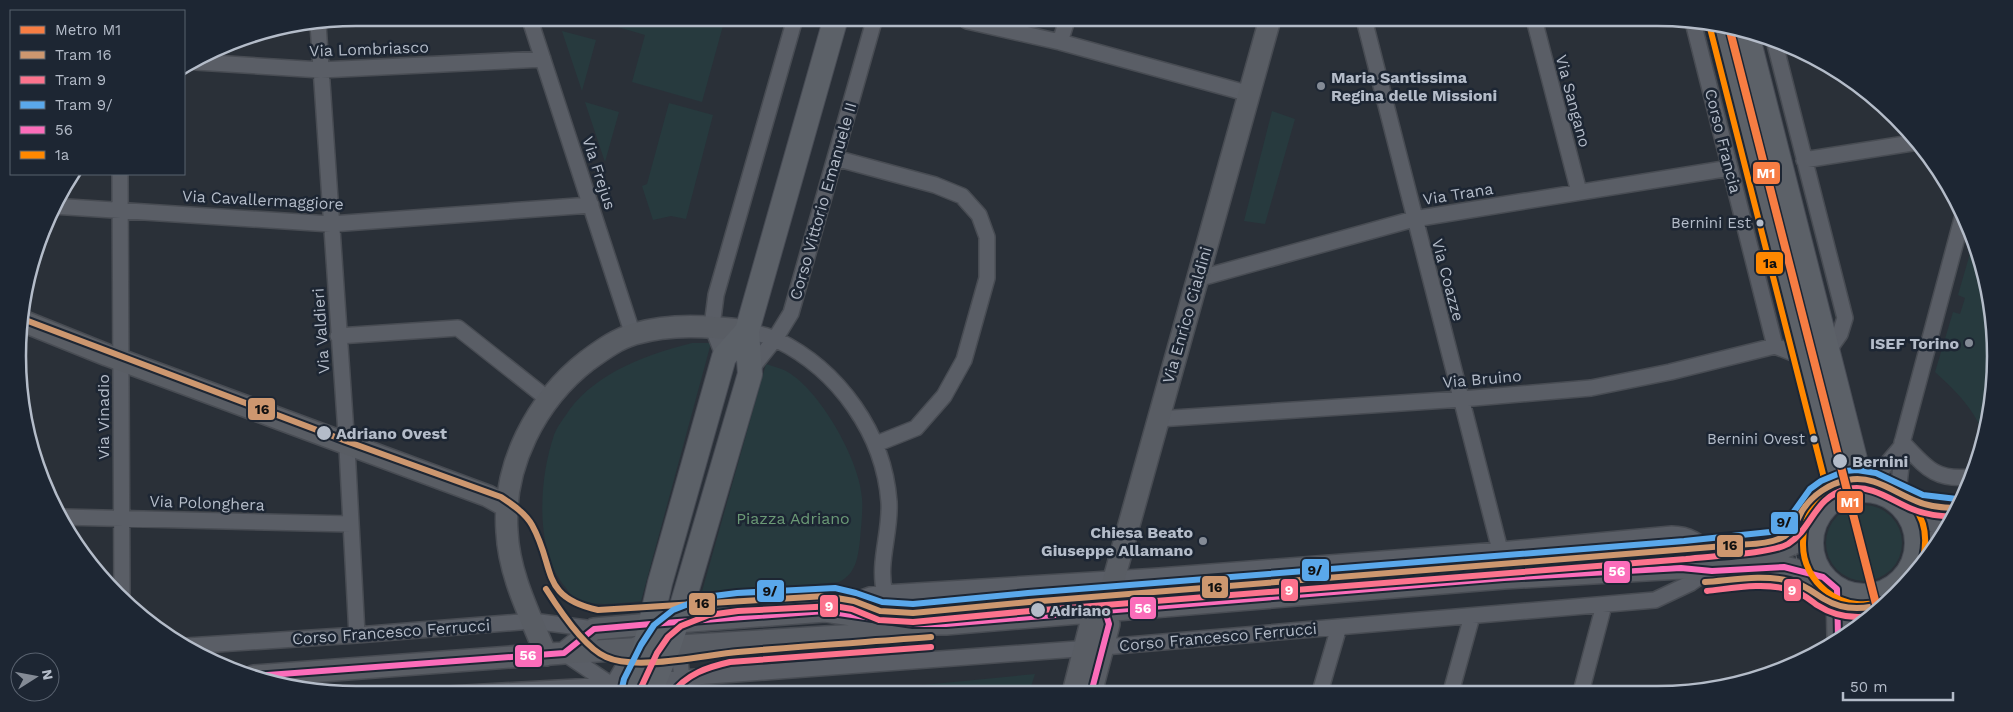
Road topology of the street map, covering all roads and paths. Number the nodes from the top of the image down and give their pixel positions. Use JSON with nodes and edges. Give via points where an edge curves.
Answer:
{"nodes":[{"id":1,"x":532,"y":26,"type":"edge"},
{"id":2,"x":793,"y":26,"type":"edge"},
{"id":3,"x":835,"y":26,"type":"edge"},
{"id":4,"x":873,"y":26,"type":"edge"},
{"id":5,"x":989,"y":26,"type":"edge"},
{"id":6,"x":1065,"y":26,"type":"edge"},
{"id":7,"x":1268,"y":26,"type":"edge"},
{"id":8,"x":1366,"y":26,"type":"edge"},
{"id":9,"x":1536,"y":26,"type":"edge"},
{"id":10,"x":318,"y":28,"type":"edge"},
{"id":11,"x":1695,"y":28,"type":"edge"},
{"id":12,"x":1720,"y":33,"type":"edge"},
{"id":13,"x":1748,"y":39,"type":"edge"},
{"id":14,"x":1060,"y":42,"type":"junction"},
{"id":15,"x":1776,"y":49,"type":"edge"},
{"id":16,"x":543,"y":59,"type":"junction"},
{"id":17,"x":205,"y":63,"type":"edge"},
{"id":18,"x":321,"y":70,"type":"junction"},
{"id":19,"x":1250,"y":94,"type":"junction"},
{"id":20,"x":1909,"y":143,"type":"edge"},
{"id":21,"x":836,"y":158,"type":"junction"},
{"id":22,"x":1804,"y":160,"type":"junction"},
{"id":23,"x":1730,"y":168,"type":"junction"},
{"id":24,"x":120,"y":175,"type":"edge"},
{"id":25,"x":1579,"y":192,"type":"junction"},
{"id":26,"x":591,"y":205,"type":"junction"},
{"id":27,"x":62,"y":206,"type":"edge"},
{"id":28,"x":119,"y":209,"type":"junction"},
{"id":29,"x":1414,"y":218,"type":"junction"},
{"id":30,"x":331,"y":224,"type":"junction"},
{"id":31,"x":1960,"y":226,"type":"edge"},
{"id":32,"x":1197,"y":279,"type":"junction"},
{"id":33,"x":28,"y":323,"type":"edge"},
{"id":34,"x":712,"y":326,"type":"junction"},
{"id":35,"x":747,"y":331,"type":"junction"},
{"id":36,"x":633,"y":335,"type":"junction"},
{"id":37,"x":338,"y":336,"type":"junction"},
{"id":38,"x":775,"y":339,"type":"junction"},
{"id":39,"x":1775,"y":346,"type":"junction"},
{"id":40,"x":1828,"y":351,"type":"junction"},
{"id":41,"x":724,"y":357,"type":"junction"},
{"id":42,"x":1803,"y":357,"type":"junction"},
{"id":43,"x":120,"y":359,"type":"junction"},
{"id":44,"x":751,"y":369,"type":"junction"},
{"id":45,"x":1462,"y":399,"type":"junction"},
{"id":46,"x":549,"y":400,"type":"junction"},
{"id":47,"x":1158,"y":419,"type":"junction"},
{"id":48,"x":346,"y":444,"type":"junction"},
{"id":49,"x":876,"y":444,"type":"junction"},
{"id":50,"x":1901,"y":444,"type":"junction"},
{"id":51,"x":1963,"y":478,"type":"edge"},
{"id":52,"x":1868,"y":490,"type":"junction"},
{"id":53,"x":1833,"y":500,"type":"junction"},
{"id":54,"x":506,"y":506,"type":"junction"},
{"id":55,"x":1904,"y":510,"type":"junction"},
{"id":56,"x":68,"y":517,"type":"edge"},
{"id":57,"x":121,"y":518,"type":"junction"},
{"id":58,"x":1944,"y":520,"type":"edge"},
{"id":59,"x":351,"y":524,"type":"junction"},
{"id":60,"x":1812,"y":535,"type":"junction"},
{"id":61,"x":1926,"y":546,"type":"edge"},
{"id":62,"x":1500,"y":550,"type":"junction"},
{"id":63,"x":1916,"y":551,"type":"junction"},
{"id":64,"x":1713,"y":564,"type":"junction"},
{"id":65,"x":1912,"y":565,"type":"edge"},
{"id":66,"x":1113,"y":579,"type":"junction"},
{"id":67,"x":1830,"y":583,"type":"junction"},
{"id":68,"x":122,"y":588,"type":"edge"},
{"id":69,"x":1887,"y":592,"type":"edge"},
{"id":70,"x":885,"y":593,"type":"junction"},
{"id":71,"x":1604,"y":605,"type":"junction"},
{"id":72,"x":1865,"y":607,"type":"edge"},
{"id":73,"x":1104,"y":611,"type":"junction"},
{"id":74,"x":824,"y":612,"type":"junction"},
{"id":75,"x":1472,"y":616,"type":"junction"},
{"id":76,"x":1858,"y":618,"type":"edge"},
{"id":77,"x":532,"y":621,"type":"junction"},
{"id":78,"x":676,"y":622,"type":"junction"},
{"id":79,"x":651,"y":624,"type":"junction"},
{"id":80,"x":946,"y":624,"type":"junction"},
{"id":81,"x":1339,"y":627,"type":"junction"},
{"id":82,"x":594,"y":629,"type":"junction"},
{"id":83,"x":1837,"y":632,"type":"edge"},
{"id":84,"x":357,"y":636,"type":"junction"},
{"id":85,"x":197,"y":645,"type":"edge"},
{"id":86,"x":1094,"y":648,"type":"junction"},
{"id":87,"x":656,"y":649,"type":"junction"},
{"id":88,"x":555,"y":654,"type":"junction"},
{"id":89,"x":270,"y":675,"type":"edge"},
{"id":90,"x":682,"y":678,"type":"junction"},
{"id":91,"x":624,"y":686,"type":"edge"},
{"id":92,"x":633,"y":686,"type":"edge"},
{"id":93,"x":645,"y":686,"type":"edge"},
{"id":94,"x":680,"y":686,"type":"edge"},
{"id":95,"x":1076,"y":686,"type":"edge"},
{"id":96,"x":1091,"y":686,"type":"edge"},
{"id":97,"x":1322,"y":686,"type":"edge"},
{"id":98,"x":1453,"y":686,"type":"edge"},
{"id":99,"x":1582,"y":686,"type":"edge"}],
"edges":[{"from":1,"to":16,"type":"street","name":"Via Frejus"},
{"from":2,"to":34,"type":"street","via":[[716,295]]},
{"from":3,"to":35,"type":"main road","name":"Corso Vittorio Emanuele II"},
{"from":4,"to":21,"type":"street","name":"Corso Vittorio Emanuele II"},
{"from":5,"to":14,"type":"street"},
{"from":6,"to":14,"type":"street"},
{"from":7,"to":19,"type":"main road","name":"Via Enrico Cialdini"},
{"from":8,"to":29,"type":"street","name":"Via Coazze"},
{"from":9,"to":25,"type":"street","name":"Via Sangano"},
{"from":10,"to":18,"type":"street","name":"Via Valdieri"},
{"from":11,"to":23,"type":"street","name":"Corso Francia"},
{"from":12,"to":42,"type":"main road","name":"Corso Francia"},
{"from":13,"to":40,"type":"main road"},
{"from":14,"to":19,"type":"street"},
{"from":15,"to":22,"type":"street"},
{"from":16,"to":18,"type":"street","name":"Via Lombriasco"},
{"from":16,"to":26,"type":"street","name":"Via Frejus"},
{"from":17,"to":18,"type":"street","name":"Via Lombriasco"},
{"from":18,"to":30,"type":"street","name":"Via Valdieri"},
{"from":19,"to":32,"type":"main road","name":"Via Enrico Cialdini"},
{"from":20,"to":22,"type":"street"},
{"from":21,"to":38,"type":"street","name":"Corso Vittorio Emanuele II","via":[[792,313]]},
{"from":21,"to":49,"type":"street","via":[[935,185],[962,196],[979,215],[987,237],[987,278],[964,360],[944,396],[916,428]]},
{"from":22,"to":40,"type":"street","via":[[1844,318],[1840,334]]},
{"from":23,"to":25,"type":"street","name":"Via Trana"},
{"from":23,"to":39,"type":"street","name":"Corso Francia"},
{"from":24,"to":28,"type":"street","name":"Via Vinadio"},
{"from":25,"to":29,"type":"street","name":"Via Trana"},
{"from":26,"to":30,"type":"street","name":"Via Cavallermaggiore"},
{"from":26,"to":36,"type":"street","name":"Via Frejus"},
{"from":27,"to":28,"type":"street","name":"Via Cavallermaggiore"},
{"from":28,"to":30,"type":"street","name":"Via Cavallermaggiore"},
{"from":28,"to":43,"type":"street","name":"Via Vinadio"},
{"from":29,"to":32,"type":"street","name":"Via Trana"},
{"from":29,"to":45,"type":"street","name":"Via Coazze"},
{"from":30,"to":37,"type":"street","name":"Via Valdieri"},
{"from":31,"to":50,"type":"street"},
{"from":32,"to":47,"type":"main road","name":"Via Enrico Cialdini"},
{"from":33,"to":43,"type":"main road"},
{"from":34,"to":35,"type":"main road"},
{"from":34,"to":36,"type":"main road","via":[[661,328]]},
{"from":34,"to":41,"type":"street"},
{"from":35,"to":38,"type":"street"},
{"from":35,"to":41,"type":"main road","name":"Corso Vittorio Emanuele II"},
{"from":35,"to":44,"type":"main road","name":"Corso Vittorio Emanuele II"},
{"from":36,"to":46,"type":"main road","via":[[602,350],[582,365],[562,382]]},
{"from":37,"to":46,"type":"street","via":[[458,328]]},
{"from":37,"to":48,"type":"street","name":"Via Valdieri"},
{"from":38,"to":44,"type":"street","name":"Corso Vittorio Emanuele II"},
{"from":38,"to":49,"type":"street","via":[[799,353],[832,381],[849,399]]},
{"from":39,"to":42,"type":"street"},
{"from":39,"to":45,"type":"street","name":"Via Bruino","via":[[1608,385]]},
{"from":40,"to":52,"type":"main road","via":[[1860,479]]},
{"from":41,"to":79,"type":"main road","name":"Corso Vittorio Emanuele II"},
{"from":42,"to":53,"type":"main road","name":"Corso Francia","via":[[1832,472]]},
{"from":43,"to":48,"type":"main road"},
{"from":43,"to":57,"type":"street","name":"Via Vinadio"},
{"from":44,"to":78,"type":"main road","name":"Corso Vittorio Emanuele II"},
{"from":45,"to":47,"type":"street","name":"Via Bruino"},
{"from":45,"to":62,"type":"street","name":"Via Coazze"},
{"from":46,"to":54,"type":"main road","via":[[518,452]]},
{"from":47,"to":66,"type":"main road","name":"Via Enrico Cialdini"},
{"from":48,"to":54,"type":"main road","via":[[488,496]]},
{"from":48,"to":59,"type":"street","name":"Via Valdieri"},
{"from":49,"to":70,"type":"street","via":[[889,503],[889,528],[881,579]]},
{"from":50,"to":51,"type":"street","via":[[1938,475]]},
{"from":50,"to":52,"type":"street"},
{"from":50,"to":55,"type":"street"},
{"from":52,"to":53,"type":"main road","via":[[1848,492]]},
{"from":52,"to":55,"type":"main road","via":[[1883,494]]},
{"from":53,"to":60,"type":"main road","via":[[1816,520]]},
{"from":54,"to":77,"type":"main road","via":[[513,572]]},
{"from":55,"to":58,"type":"main road","via":[[1934,521]]},
{"from":55,"to":63,"type":"main road","via":[[1916,534]]},
{"from":56,"to":57,"type":"street","name":"Via Polonghera"},
{"from":57,"to":59,"type":"street","name":"Via Polonghera"},
{"from":57,"to":68,"type":"street","name":"Via Vinadio"},
{"from":59,"to":84,"type":"street","name":"Via Valdieri"},
{"from":60,"to":64,"type":"main road","via":[[1779,550]]},
{"from":60,"to":67,"type":"main road","via":[[1816,564]]},
{"from":61,"to":63,"type":"main road"},
{"from":62,"to":64,"type":"street","name":"Corso Francesco Ferrucci","via":[[1680,534],[1696,539]]},
{"from":62,"to":66,"type":"street","name":"Corso Francesco Ferrucci"},
{"from":63,"to":65,"type":"main road"},
{"from":64,"to":67,"type":"main road","via":[[1784,568]]},
{"from":64,"to":71,"type":"street","name":"Corso Francesco Ferrucci","via":[[1691,583],[1655,600]]},
{"from":64,"to":73,"type":"main road","name":"Corso Francesco Ferrucci"},
{"from":66,"to":70,"type":"street","name":"Corso Francesco Ferrucci"},
{"from":66,"to":73,"type":"main road","name":"Via Enrico Cialdini"},
{"from":67,"to":72,"type":"main road"},
{"from":67,"to":83,"type":"main road"},
{"from":69,"to":72,"type":"main road"},
{"from":70,"to":74,"type":"street","name":"Corso Francesco Ferrucci","via":[[870,594]]},
{"from":71,"to":75,"type":"street","name":"Corso Francesco Ferrucci"},
{"from":71,"to":99,"type":"street"},
{"from":72,"to":76,"type":"main road"},
{"from":73,"to":80,"type":"main road","name":"Corso Francesco Ferrucci"},
{"from":73,"to":86,"type":"main road","via":[[1090,626]]},
{"from":74,"to":78,"type":"main road","name":"Corso Francesco Ferrucci"},
{"from":74,"to":80,"type":"main road","name":"Corso Francesco Ferrucci","via":[[913,624]]},
{"from":75,"to":81,"type":"street","name":"Corso Francesco Ferrucci"},
{"from":75,"to":98,"type":"street"},
{"from":77,"to":82,"type":"street","name":"Corso Francesco Ferrucci"},
{"from":77,"to":84,"type":"street","name":"Corso Francesco Ferrucci"},
{"from":77,"to":88,"type":"main road"},
{"from":78,"to":79,"type":"main road","name":"Corso Francesco Ferrucci"},
{"from":78,"to":87,"type":"main road","name":"Corso Vittorio Emanuele II"},
{"from":79,"to":82,"type":"main road","name":"Corso Francesco Ferrucci"},
{"from":79,"to":87,"type":"main road","name":"Corso Vittorio Emanuele II"},
{"from":80,"to":87,"type":"main road","name":"Corso Francesco Ferrucci","via":[[900,633]]},
{"from":81,"to":86,"type":"street","name":"Corso Francesco Ferrucci"},
{"from":81,"to":97,"type":"street"},
{"from":82,"to":88,"type":"main road"},
{"from":84,"to":85,"type":"street","name":"Corso Francesco Ferrucci"},
{"from":86,"to":90,"type":"street","name":"Corso Francesco Ferrucci"},
{"from":86,"to":95,"type":"main road"},
{"from":86,"to":96,"type":"main road"},
{"from":87,"to":88,"type":"main road","name":"Corso Francesco Ferrucci"},
{"from":87,"to":90,"type":"street","name":"Corso Vittorio Emanuele II"},
{"from":87,"to":92,"type":"main road","name":"Corso Vittorio Emanuele II"},
{"from":88,"to":89,"type":"main road","name":"Corso Francesco Ferrucci"},
{"from":88,"to":91,"type":"street"},
{"from":90,"to":93,"type":"street","name":"Corso Francesco Ferrucci"},
{"from":90,"to":94,"type":"street","name":"Corso Vittorio Emanuele II"}]}
